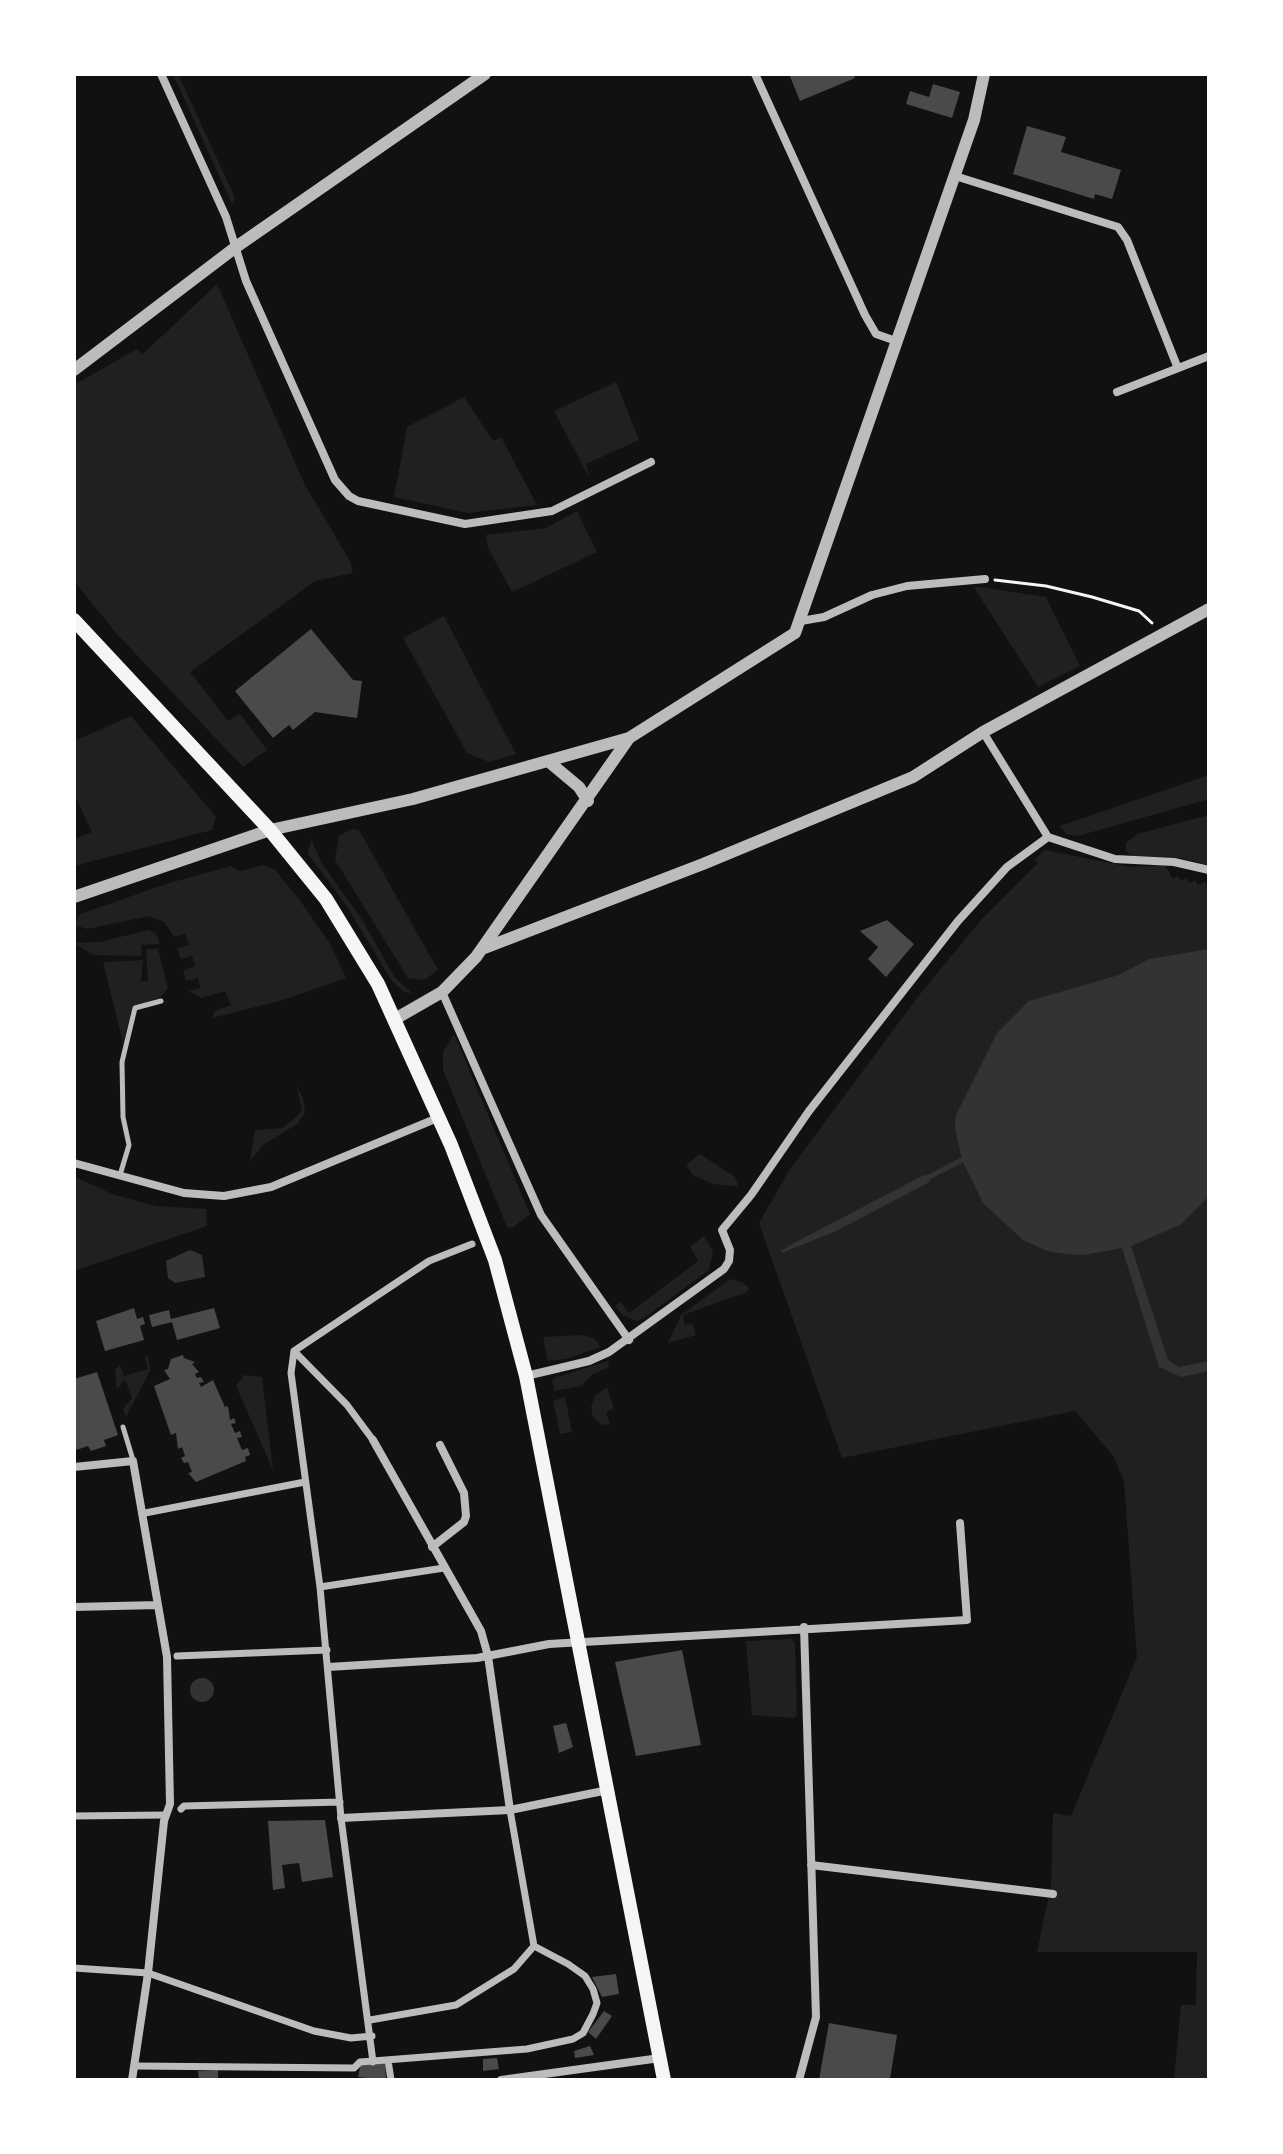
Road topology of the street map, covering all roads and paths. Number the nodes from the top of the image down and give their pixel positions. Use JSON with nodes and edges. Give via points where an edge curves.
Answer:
{"nodes":[{"id":1,"x":161,"y":74,"type":"edge"},
{"id":2,"x":485,"y":74,"type":"edge"},
{"id":3,"x":755,"y":74,"type":"edge"},
{"id":4,"x":984,"y":74,"type":"edge"},
{"id":5,"x":955,"y":176,"type":"junction"},
{"id":6,"x":236,"y":247,"type":"junction"},
{"id":7,"x":896,"y":341,"type":"junction"},
{"id":8,"x":1209,"y":356,"type":"edge"},
{"id":9,"x":1177,"y":366,"type":"junction"},
{"id":10,"x":74,"y":370,"type":"edge"},
{"id":11,"x":1117,"y":392,"type":"dead end"},
{"id":12,"x":651,"y":462,"type":"dead end"},
{"id":13,"x":985,"y":579,"type":"joint"},
{"id":14,"x":1209,"y":609,"type":"edge"},
{"id":15,"x":74,"y":620,"type":"edge"},
{"id":16,"x":801,"y":621,"type":"junction"},
{"id":17,"x":1154,"y":625,"type":"dead end"},
{"id":18,"x":983,"y":732,"type":"junction"},
{"id":19,"x":629,"y":738,"type":"junction"},
{"id":20,"x":548,"y":761,"type":"junction"},
{"id":21,"x":588,"y":801,"type":"junction"},
{"id":22,"x":270,"y":830,"type":"junction"},
{"id":23,"x":1048,"y":837,"type":"junction"},
{"id":24,"x":1209,"y":870,"type":"edge"},
{"id":25,"x":74,"y":897,"type":"edge"},
{"id":26,"x":510,"y":913,"type":"junction"},
{"id":27,"x":531,"y":930,"type":"junction"},
{"id":28,"x":482,"y":949,"type":"junction"},
{"id":29,"x":442,"y":992,"type":"junction"},
{"id":30,"x":161,"y":1001,"type":"dead end"},
{"id":31,"x":395,"y":1019,"type":"junction"},
{"id":32,"x":440,"y":1117,"type":"junction"},
{"id":33,"x":74,"y":1163,"type":"edge"},
{"id":34,"x":120,"y":1175,"type":"junction"},
{"id":35,"x":472,"y":1244,"type":"dead end"},
{"id":36,"x":629,"y":1340,"type":"junction"},
{"id":37,"x":294,"y":1351,"type":"junction"},
{"id":38,"x":526,"y":1376,"type":"junction"},
{"id":39,"x":123,"y":1427,"type":"dead end"},
{"id":40,"x":373,"y":1440,"type":"joint"},
{"id":41,"x":440,"y":1445,"type":"dead end"},
{"id":42,"x":133,"y":1461,"type":"junction"},
{"id":43,"x":74,"y":1467,"type":"edge"},
{"id":44,"x":305,"y":1482,"type":"junction"},
{"id":45,"x":145,"y":1513,"type":"junction"},
{"id":46,"x":960,"y":1523,"type":"dead end"},
{"id":47,"x":432,"y":1547,"type":"junction"},
{"id":48,"x":444,"y":1568,"type":"junction"},
{"id":49,"x":320,"y":1587,"type":"junction"},
{"id":50,"x":158,"y":1605,"type":"junction"},
{"id":51,"x":74,"y":1607,"type":"edge"},
{"id":52,"x":804,"y":1627,"type":"junction"},
{"id":53,"x":579,"y":1642,"type":"junction"},
{"id":54,"x":327,"y":1650,"type":"junction"},
{"id":55,"x":177,"y":1656,"type":"dead end"},
{"id":56,"x":488,"y":1656,"type":"junction"},
{"id":57,"x":328,"y":1667,"type":"junction"},
{"id":58,"x":608,"y":1790,"type":"junction"},
{"id":59,"x":340,"y":1805,"type":"junction"},
{"id":60,"x":181,"y":1809,"type":"dead end"},
{"id":61,"x":510,"y":1810,"type":"junction"},
{"id":62,"x":165,"y":1815,"type":"junction"},
{"id":63,"x":74,"y":1816,"type":"edge"},
{"id":64,"x":341,"y":1818,"type":"junction"},
{"id":65,"x":811,"y":1865,"type":"junction"},
{"id":66,"x":1053,"y":1894,"type":"dead end"},
{"id":67,"x":534,"y":1946,"type":"junction"},
{"id":68,"x":74,"y":1968,"type":"edge"},
{"id":69,"x":148,"y":1973,"type":"junction"},
{"id":70,"x":370,"y":2020,"type":"junction"},
{"id":71,"x":372,"y":2036,"type":"junction"},
{"id":72,"x":660,"y":2058,"type":"junction"},
{"id":73,"x":388,"y":2060,"type":"junction"},
{"id":74,"x":373,"y":2061,"type":"junction"},
{"id":75,"x":137,"y":2066,"type":"junction"},
{"id":76,"x":132,"y":2080,"type":"edge"},
{"id":77,"x":391,"y":2080,"type":"edge"},
{"id":78,"x":501,"y":2080,"type":"edge"},
{"id":79,"x":664,"y":2080,"type":"edge"},
{"id":80,"x":799,"y":2080,"type":"edge"}],
"edges":[{"from":1,"to":6,"type":"street"},
{"from":2,"to":6,"type":"street"},
{"from":3,"to":7,"type":"street","via":[[870,325],[876,334]]},
{"from":4,"to":5,"type":"street"},
{"from":5,"to":7,"type":"street"},
{"from":5,"to":9,"type":"street","via":[[1118,227]]},
{"from":6,"to":10,"type":"street"},
{"from":6,"to":12,"type":"street","via":[[246,281],[335,480],[358,501],[465,524],[543,514]]},
{"from":7,"to":16,"type":"street"},
{"from":8,"to":9,"type":"street"},
{"from":9,"to":11,"type":"street"},
{"from":13,"to":16,"type":"street","via":[[907,586]]},
{"from":13,"to":17,"type":"path","via":[[1092,597],[1139,611]]},
{"from":14,"to":18,"type":"street"},
{"from":15,"to":22,"type":"main road"},
{"from":16,"to":19,"type":"street","via":[[777,647]]},
{"from":18,"to":23,"type":"street"},
{"from":18,"to":27,"type":"street","via":[[913,777]]},
{"from":19,"to":20,"type":"street"},
{"from":19,"to":21,"type":"street"},
{"from":20,"to":21,"type":"street"},
{"from":20,"to":22,"type":"street","via":[[413,799]]},
{"from":21,"to":26,"type":"street"},
{"from":22,"to":25,"type":"street"},
{"from":22,"to":31,"type":"main road","via":[[339,917]]},
{"from":23,"to":24,"type":"street","via":[[1115,859]]},
{"from":23,"to":36,"type":"street","via":[[1007,867],[874,1023],[722,1230],[730,1250],[728,1265]]},
{"from":26,"to":27,"type":"street"},
{"from":26,"to":28,"type":"street"},
{"from":27,"to":28,"type":"street"},
{"from":28,"to":29,"type":"street"},
{"from":29,"to":31,"type":"street"},
{"from":29,"to":36,"type":"street","via":[[541,1215]]},
{"from":30,"to":34,"type":"lane","via":[[135,1008],[122,1062],[129,1145]]},
{"from":31,"to":32,"type":"main road"},
{"from":32,"to":34,"type":"street","via":[[250,1193],[201,1196]]},
{"from":32,"to":38,"type":"main road","via":[[495,1260]]},
{"from":33,"to":34,"type":"street"},
{"from":35,"to":37,"type":"street","via":[[429,1261]]},
{"from":36,"to":38,"type":"street","via":[[589,1361]]},
{"from":37,"to":40,"type":"street"},
{"from":37,"to":44,"type":"street","via":[[291,1373]]},
{"from":38,"to":53,"type":"main road"},
{"from":39,"to":42,"type":"lane"},
{"from":40,"to":47,"type":"street"},
{"from":41,"to":47,"type":"street","via":[[464,1493],[466,1516]]},
{"from":42,"to":43,"type":"street"},
{"from":42,"to":45,"type":"street"},
{"from":44,"to":45,"type":"street"},
{"from":44,"to":49,"type":"street"},
{"from":45,"to":50,"type":"street"},
{"from":46,"to":52,"type":"street","via":[[967,1620]]},
{"from":47,"to":48,"type":"street"},
{"from":48,"to":49,"type":"street"},
{"from":48,"to":56,"type":"street","via":[[481,1631]]},
{"from":49,"to":54,"type":"street"},
{"from":50,"to":51,"type":"street"},
{"from":50,"to":62,"type":"street","via":[[167,1657],[170,1804]]},
{"from":52,"to":53,"type":"street"},
{"from":52,"to":65,"type":"street"},
{"from":53,"to":56,"type":"street"},
{"from":53,"to":58,"type":"main road"},
{"from":54,"to":55,"type":"street"},
{"from":54,"to":57,"type":"street"},
{"from":56,"to":57,"type":"street"},
{"from":56,"to":61,"type":"street"},
{"from":57,"to":59,"type":"street"},
{"from":58,"to":61,"type":"street"},
{"from":58,"to":72,"type":"main road"},
{"from":59,"to":60,"type":"street"},
{"from":59,"to":64,"type":"street"},
{"from":61,"to":64,"type":"street"},
{"from":61,"to":67,"type":"street"},
{"from":62,"to":63,"type":"street"},
{"from":62,"to":69,"type":"street"},
{"from":64,"to":70,"type":"street"},
{"from":65,"to":66,"type":"street"},
{"from":65,"to":80,"type":"street","via":[[816,2017]]},
{"from":67,"to":70,"type":"street","via":[[514,1969],[456,2005]]},
{"from":67,"to":73,"type":"street","via":[[585,1976],[593,1989],[597,2003],[583,2033],[527,2049]]},
{"from":68,"to":69,"type":"street"},
{"from":69,"to":71,"type":"street","via":[[314,2031]]},
{"from":69,"to":75,"type":"street"},
{"from":70,"to":71,"type":"street"},
{"from":71,"to":74,"type":"street"},
{"from":72,"to":78,"type":"street"},
{"from":72,"to":79,"type":"main road"},
{"from":73,"to":74,"type":"street"},
{"from":73,"to":77,"type":"street"},
{"from":74,"to":75,"type":"street","via":[[354,2068]]},
{"from":75,"to":76,"type":"street"}]}
